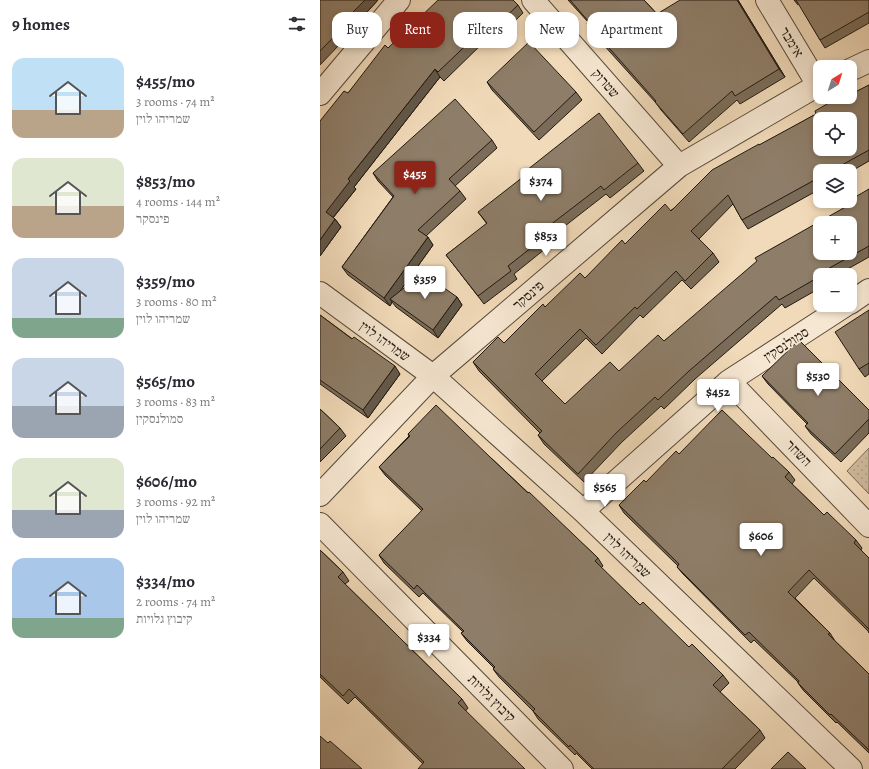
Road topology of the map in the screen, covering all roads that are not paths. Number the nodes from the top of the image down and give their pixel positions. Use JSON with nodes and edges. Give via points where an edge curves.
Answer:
{"nodes":[{"id":1,"x":399,"y":0,"type":"edge"},
{"id":2,"x":534,"y":0,"type":"edge"},
{"id":3,"x":767,"y":0,"type":"edge"},
{"id":4,"x":869,"y":61,"type":"edge"},
{"id":5,"x":857,"y":67,"type":"edge"},
{"id":6,"x":813,"y":74,"type":"edge"},
{"id":7,"x":813,"y":88,"type":"edge"},
{"id":8,"x":320,"y":94,"type":"edge"},
{"id":9,"x":679,"y":166,"type":"junction"},
{"id":10,"x":869,"y":290,"type":"edge"},
{"id":11,"x":320,"y":293,"type":"edge"},
{"id":12,"x":857,"y":298,"type":"edge"},
{"id":13,"x":835,"y":312,"type":"edge"},
{"id":14,"x":433,"y":376,"type":"junction"},
{"id":15,"x":729,"y":381,"type":"junction"},
{"id":16,"x":320,"y":495,"type":"edge"},
{"id":17,"x":583,"y":511,"type":"junction"},
{"id":18,"x":320,"y":524,"type":"edge"},
{"id":19,"x":869,"y":526,"type":"edge"},
{"id":20,"x":562,"y":769,"type":"edge"},
{"id":21,"x":851,"y":769,"type":"edge"}],
"edges":[{"from":1,"to":8,"type":"street"},
{"from":2,"to":9,"type":"street","name":"שטרוק"},
{"from":3,"to":6,"type":"street","name":"אימבר"},
{"from":4,"to":5,"type":"street"},
{"from":7,"to":9,"type":"street","name":"פינסקר"},
{"from":9,"to":14,"type":"street","name":"פינסקר"},
{"from":10,"to":12,"type":"street"},
{"from":11,"to":14,"type":"street","name":"שמריהו לוין"},
{"from":13,"to":15,"type":"street","name":"סמולנסקין"},
{"from":14,"to":16,"type":"street","name":"פינסקר"},
{"from":14,"to":17,"type":"street","name":"שמריהו לוין"},
{"from":15,"to":17,"type":"street","name":"סמולנסקין"},
{"from":15,"to":19,"type":"street","name":"השחר"},
{"from":17,"to":21,"type":"street","name":"שמריהו לוין"},
{"from":18,"to":20,"type":"street","name":"קיבוץ גלויות"}]}
